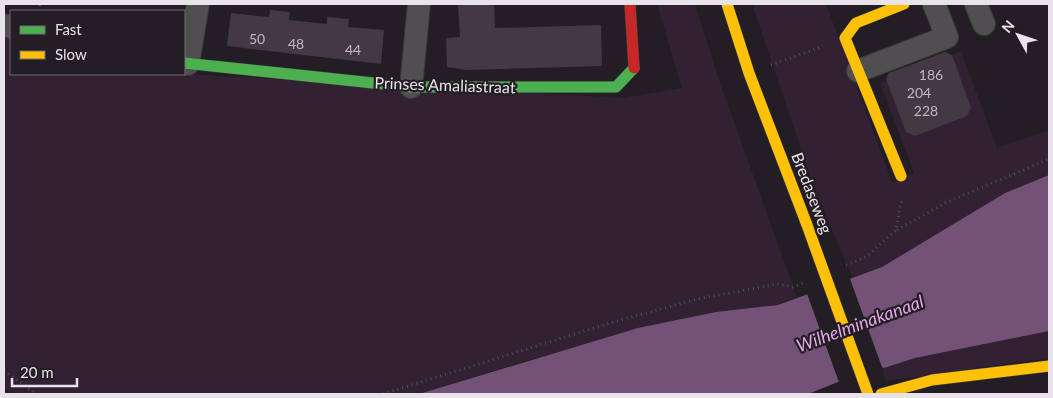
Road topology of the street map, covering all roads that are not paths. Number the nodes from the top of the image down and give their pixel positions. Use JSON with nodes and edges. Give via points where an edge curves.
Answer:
{"nodes":[{"id":1,"x":198,"y":4,"type":"edge"},
{"id":2,"x":419,"y":4,"type":"edge"},
{"id":3,"x":630,"y":4,"type":"edge"},
{"id":4,"x":727,"y":4,"type":"edge"},
{"id":5,"x":904,"y":4,"type":"edge"},
{"id":6,"x":934,"y":4,"type":"edge"},
{"id":7,"x":186,"y":64,"type":"edge"},
{"id":8,"x":858,"y":71,"type":"junction"},
{"id":9,"x":411,"y":87,"type":"junction"},
{"id":10,"x":901,"y":176,"type":"road end"},
{"id":11,"x":1049,"y":366,"type":"edge"},
{"id":12,"x":868,"y":394,"type":"edge"},
{"id":13,"x":881,"y":394,"type":"edge"}],
"edges":[{"from":1,"to":7,"type":"street"},
{"from":2,"to":9,"type":"street"},
{"from":3,"to":9,"type":"street","name":"Prinses Amaliastraat","via":[[634,68],[616,86]]},
{"from":4,"to":12,"type":"street","name":"Bredaseweg","bridge":true},
{"from":5,"to":8,"type":"street","via":[[856,23],[845,38]]},
{"from":6,"to":8,"type":"street","via":[[947,38]]},
{"from":7,"to":9,"type":"street","name":"Prinses Amaliastraat"},
{"from":8,"to":10,"type":"street"},
{"from":11,"to":13,"type":"street","via":[[932,380]]}]}
